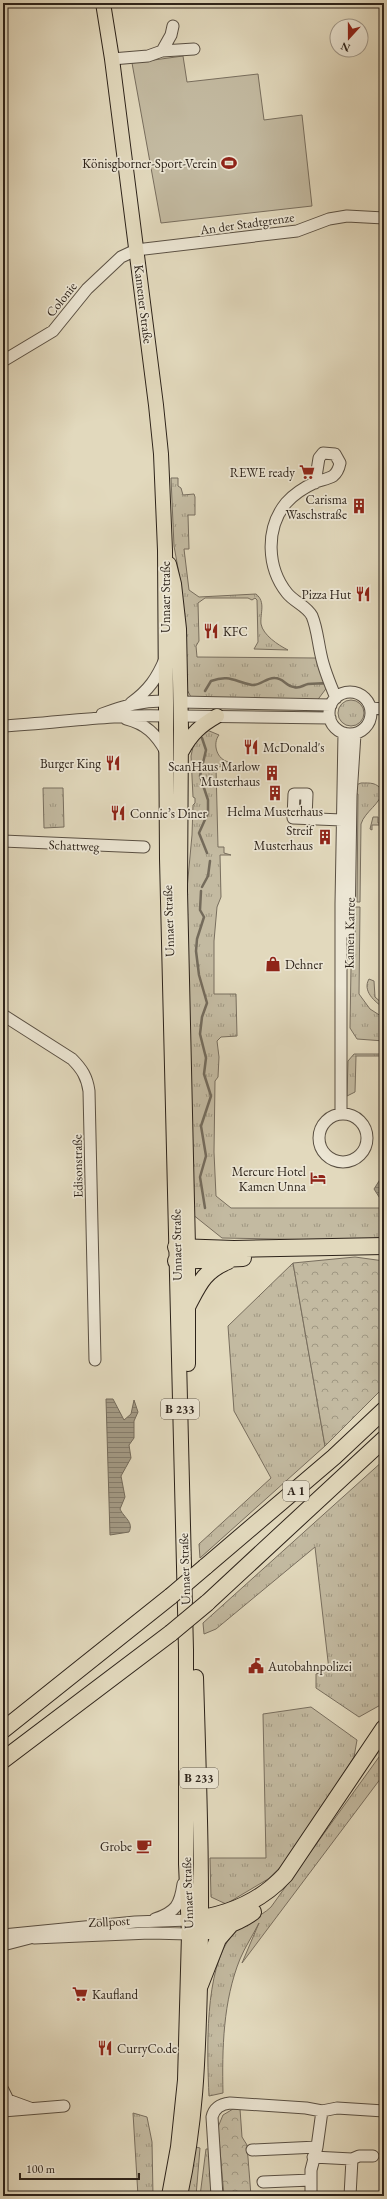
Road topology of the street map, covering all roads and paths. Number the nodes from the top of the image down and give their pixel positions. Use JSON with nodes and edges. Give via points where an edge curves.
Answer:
{"nodes":[{"id":1,"x":103,"y":3,"type":"edge"},
{"id":2,"x":173,"y":26,"type":"dead end"},
{"id":3,"x":194,"y":48,"type":"dead end"},
{"id":4,"x":162,"y":51,"type":"junction"},
{"id":5,"x":112,"y":59,"type":"junction"},
{"id":6,"x":384,"y":218,"type":"edge"},
{"id":7,"x":136,"y":250,"type":"junction"},
{"id":8,"x":3,"y":361,"type":"edge"},
{"id":9,"x":315,"y":483,"type":"dead end"},
{"id":10,"x":165,"y":550,"type":"junction"},
{"id":11,"x":166,"y":656,"type":"junction"},
{"id":12,"x":337,"y":698,"type":"junction"},
{"id":13,"x":173,"y":702,"type":"junction"},
{"id":14,"x":128,"y":705,"type":"junction"},
{"id":15,"x":384,"y":709,"type":"edge"},
{"id":16,"x":371,"y":712,"type":"junction"},
{"id":17,"x":166,"y":716,"type":"junction"},
{"id":18,"x":181,"y":716,"type":"junction"},
{"id":19,"x":217,"y":716,"type":"junction"},
{"id":20,"x":94,"y":717,"type":"junction"},
{"id":21,"x":119,"y":717,"type":"junction"},
{"id":22,"x":384,"y":717,"type":"edge"},
{"id":23,"x":330,"y":718,"type":"junction"},
{"id":24,"x":3,"y":726,"type":"edge"},
{"id":25,"x":349,"y":733,"type":"junction"},
{"id":26,"x":181,"y":753,"type":"junction"},
{"id":27,"x":166,"y":754,"type":"junction"},
{"id":28,"x":306,"y":818,"type":"dead end"},
{"id":29,"x":346,"y":819,"type":"junction"},
{"id":30,"x":3,"y":842,"type":"edge"},
{"id":31,"x":144,"y":848,"type":"dead end"},
{"id":32,"x":3,"y":1015,"type":"edge"},
{"id":33,"x":341,"y":1114,"type":"junction"},
{"id":34,"x":384,"y":1246,"type":"edge"},
{"id":35,"x":182,"y":1254,"type":"junction"},
{"id":36,"x":384,"y":1254,"type":"edge"},
{"id":37,"x":233,"y":1259,"type":"junction"},
{"id":38,"x":188,"y":1305,"type":"junction"},
{"id":39,"x":95,"y":1360,"type":"dead end"},
{"id":40,"x":384,"y":1410,"type":"edge"},
{"id":41,"x":384,"y":1439,"type":"edge"},
{"id":42,"x":384,"y":1728,"type":"edge"},
{"id":43,"x":3,"y":1730,"type":"edge"},
{"id":44,"x":384,"y":1740,"type":"edge"},
{"id":45,"x":3,"y":1760,"type":"edge"},
{"id":46,"x":186,"y":1864,"type":"junction"},
{"id":47,"x":146,"y":1922,"type":"junction"},
{"id":48,"x":231,"y":1924,"type":"junction"},
{"id":49,"x":195,"y":1926,"type":"junction"},
{"id":50,"x":3,"y":1930,"type":"edge"},
{"id":51,"x":18,"y":1932,"type":"junction"},
{"id":52,"x":3,"y":1935,"type":"edge"},
{"id":53,"x":30,"y":1938,"type":"junction"},
{"id":54,"x":3,"y":1940,"type":"edge"},
{"id":55,"x":3,"y":1945,"type":"edge"},
{"id":56,"x":200,"y":1985,"type":"junction"},
{"id":57,"x":3,"y":2090,"type":"edge"},
{"id":58,"x":3,"y":2105,"type":"edge"},
{"id":59,"x":64,"y":2106,"type":"dead end"},
{"id":60,"x":31,"y":2108,"type":"junction"},
{"id":61,"x":3,"y":2111,"type":"edge"},
{"id":62,"x":322,"y":2111,"type":"junction"},
{"id":63,"x":384,"y":2112,"type":"edge"},
{"id":64,"x":252,"y":2150,"type":"dead end"},
{"id":65,"x":315,"y":2152,"type":"junction"},
{"id":66,"x":373,"y":2156,"type":"dead end"},
{"id":67,"x":352,"y":2159,"type":"junction"},
{"id":68,"x":311,"y":2180,"type":"junction"},
{"id":69,"x":263,"y":2182,"type":"dead end"},
{"id":70,"x":169,"y":2196,"type":"edge"},
{"id":71,"x":180,"y":2196,"type":"edge"},
{"id":72,"x":217,"y":2196,"type":"edge"},
{"id":73,"x":311,"y":2196,"type":"edge"},
{"id":74,"x":350,"y":2196,"type":"edge"}],
"edges":[{"from":1,"to":5,"type":"main road","name":"Kamener Straße"},
{"from":2,"to":4,"type":"street"},
{"from":3,"to":4,"type":"street"},
{"from":4,"to":5,"type":"street","via":[[148,56]]},
{"from":5,"to":7,"type":"main road","name":"Kamener Straße"},
{"from":6,"to":7,"type":"street","name":"An der Stadtgrenze","via":[[346,216],[329,219],[297,231]]},
{"from":7,"to":8,"type":"street","name":"Colonie","via":[[120,257],[87,288],[53,331]]},
{"from":7,"to":10,"type":"main road","name":"Kamener Straße","via":[[160,447]]},
{"from":9,"to":12,"type":"street","via":[[293,497],[282,509],[274,526],[270,552],[281,584],[312,617]]},
{"from":10,"to":11,"type":"main road","name":"Unnaer Straße"},
{"from":10,"to":13,"type":"main road","name":"Unnaer Straße","via":[[174,584],[179,629]]},
{"from":11,"to":13,"type":"main road","name":"Unnaer Straße"},
{"from":11,"to":14,"type":"street","via":[[157,677],[146,692]]},
{"from":12,"to":13,"type":"street"},
{"from":12,"to":16,"type":"street","via":[[357,693],[363,696]]},
{"from":12,"to":23,"type":"street"},
{"from":13,"to":14,"type":"street","via":[[150,700]]},
{"from":13,"to":17,"type":"main road","name":"Unnaer Straße"},
{"from":13,"to":18,"type":"main road","name":"Unnaer Straße"},
{"from":14,"to":20,"type":"street"},
{"from":15,"to":16,"type":"street"},
{"from":16,"to":22,"type":"street"},
{"from":16,"to":25,"type":"street","via":[[366,726]]},
{"from":17,"to":18,"type":"main road"},
{"from":17,"to":21,"type":"street"},
{"from":17,"to":27,"type":"main road","name":"Unnaer Straße"},
{"from":18,"to":19,"type":"street"},
{"from":18,"to":26,"type":"main road","name":"Unnaer Straße"},
{"from":19,"to":23,"type":"street"},
{"from":19,"to":26,"type":"main road","via":[[193,733]]},
{"from":20,"to":21,"type":"street"},
{"from":20,"to":24,"type":"street","via":[[47,724]]},
{"from":21,"to":27,"type":"street","via":[[147,727],[157,737]]},
{"from":23,"to":25,"type":"street","via":[[335,727]]},
{"from":25,"to":29,"type":"street","name":"Kamen Karree"},
{"from":26,"to":35,"type":"main road","name":"Unnaer Straße"},
{"from":27,"to":35,"type":"main road","name":"Unnaer Straße","via":[[167,859]]},
{"from":28,"to":29,"type":"street"},
{"from":29,"to":33,"type":"street","name":"Kamen Karree","via":[[347,1036],[343,1048]]},
{"from":30,"to":31,"type":"street","name":"Schattweg"},
{"from":32,"to":39,"type":"street","name":"Edisonstraße","via":[[72,1059],[87,1079]]},
{"from":33,"to":33,"type":"street","via":[[326,1121],[320,1130],[319,1140],[325,1154],[334,1160],[344,1162],[354,1159],[362,1152],[367,1136],[360,1121],[351,1115]]},
{"from":34,"to":35,"type":"highway","via":[[234,1249]]},
{"from":35,"to":37,"type":"highway"},
{"from":35,"to":38,"type":"main road","name":"Unnaer Straße","number":"B 233"},
{"from":35,"to":46,"type":"main road","name":"Unnaer Straße","number":"B 233"},
{"from":36,"to":37,"type":"highway","via":[[375,1252]]},
{"from":37,"to":38,"type":"highway","via":[[220,1264],[203,1277]]},
{"from":38,"to":49,"type":"main road","name":"Unnaer Straße","number":"B 233"},
{"from":40,"to":43,"type":"highway","number":"A 1","bridge":true,"via":[[323,1468],[171,1596]]},
{"from":41,"to":45,"type":"highway","number":"A 1","bridge":true,"via":[[207,1604]]},
{"from":42,"to":49,"type":"highway","via":[[285,1875],[252,1901]]},
{"from":44,"to":48,"type":"highway","via":[[288,1881],[264,1904]]},
{"from":46,"to":47,"type":"street","name":"Zollpost","via":[[179,1903],[165,1916]]},
{"from":46,"to":49,"type":"main road","name":"Unnaer Straße","number":"B 233"},
{"from":47,"to":49,"type":"street","name":"Zollpost"},
{"from":47,"to":51,"type":"street","name":"Zollpost"},
{"from":48,"to":49,"type":"highway"},
{"from":48,"to":56,"type":"highway","via":[[218,1939]]},
{"from":49,"to":53,"type":"street","name":"Zollpost","via":[[150,1933]]},
{"from":49,"to":56,"type":"main road","name":"Unnaer Straße","number":"B 233"},
{"from":49,"to":70,"type":"main road","name":"Unnaer Straße","number":"B 233","via":[[185,2080],[178,2147]]},
{"from":50,"to":51,"type":"street","name":"Zollpost"},
{"from":51,"to":52,"type":"street","name":"Zollpost"},
{"from":53,"to":54,"type":"street","name":"Zollpost"},
{"from":53,"to":55,"type":"street","name":"Zollpost"},
{"from":56,"to":71,"type":"main road","name":"Unnaer Straße","number":"B 233","via":[[194,2116],[190,2151]]},
{"from":57,"to":60,"type":"street","via":[[8,2100]]},
{"from":58,"to":60,"type":"street"},
{"from":59,"to":60,"type":"street"},
{"from":60,"to":61,"type":"street"},
{"from":62,"to":63,"type":"street","via":[[337,2108]]},
{"from":62,"to":65,"type":"street"},
{"from":62,"to":72,"type":"street","via":[[230,2103],[220,2105],[213,2113]]},
{"from":64,"to":65,"type":"street"},
{"from":65,"to":67,"type":"street"},
{"from":65,"to":68,"type":"street"},
{"from":66,"to":67,"type":"street"},
{"from":67,"to":74,"type":"street"},
{"from":68,"to":69,"type":"street"},
{"from":68,"to":73,"type":"street"}]}
